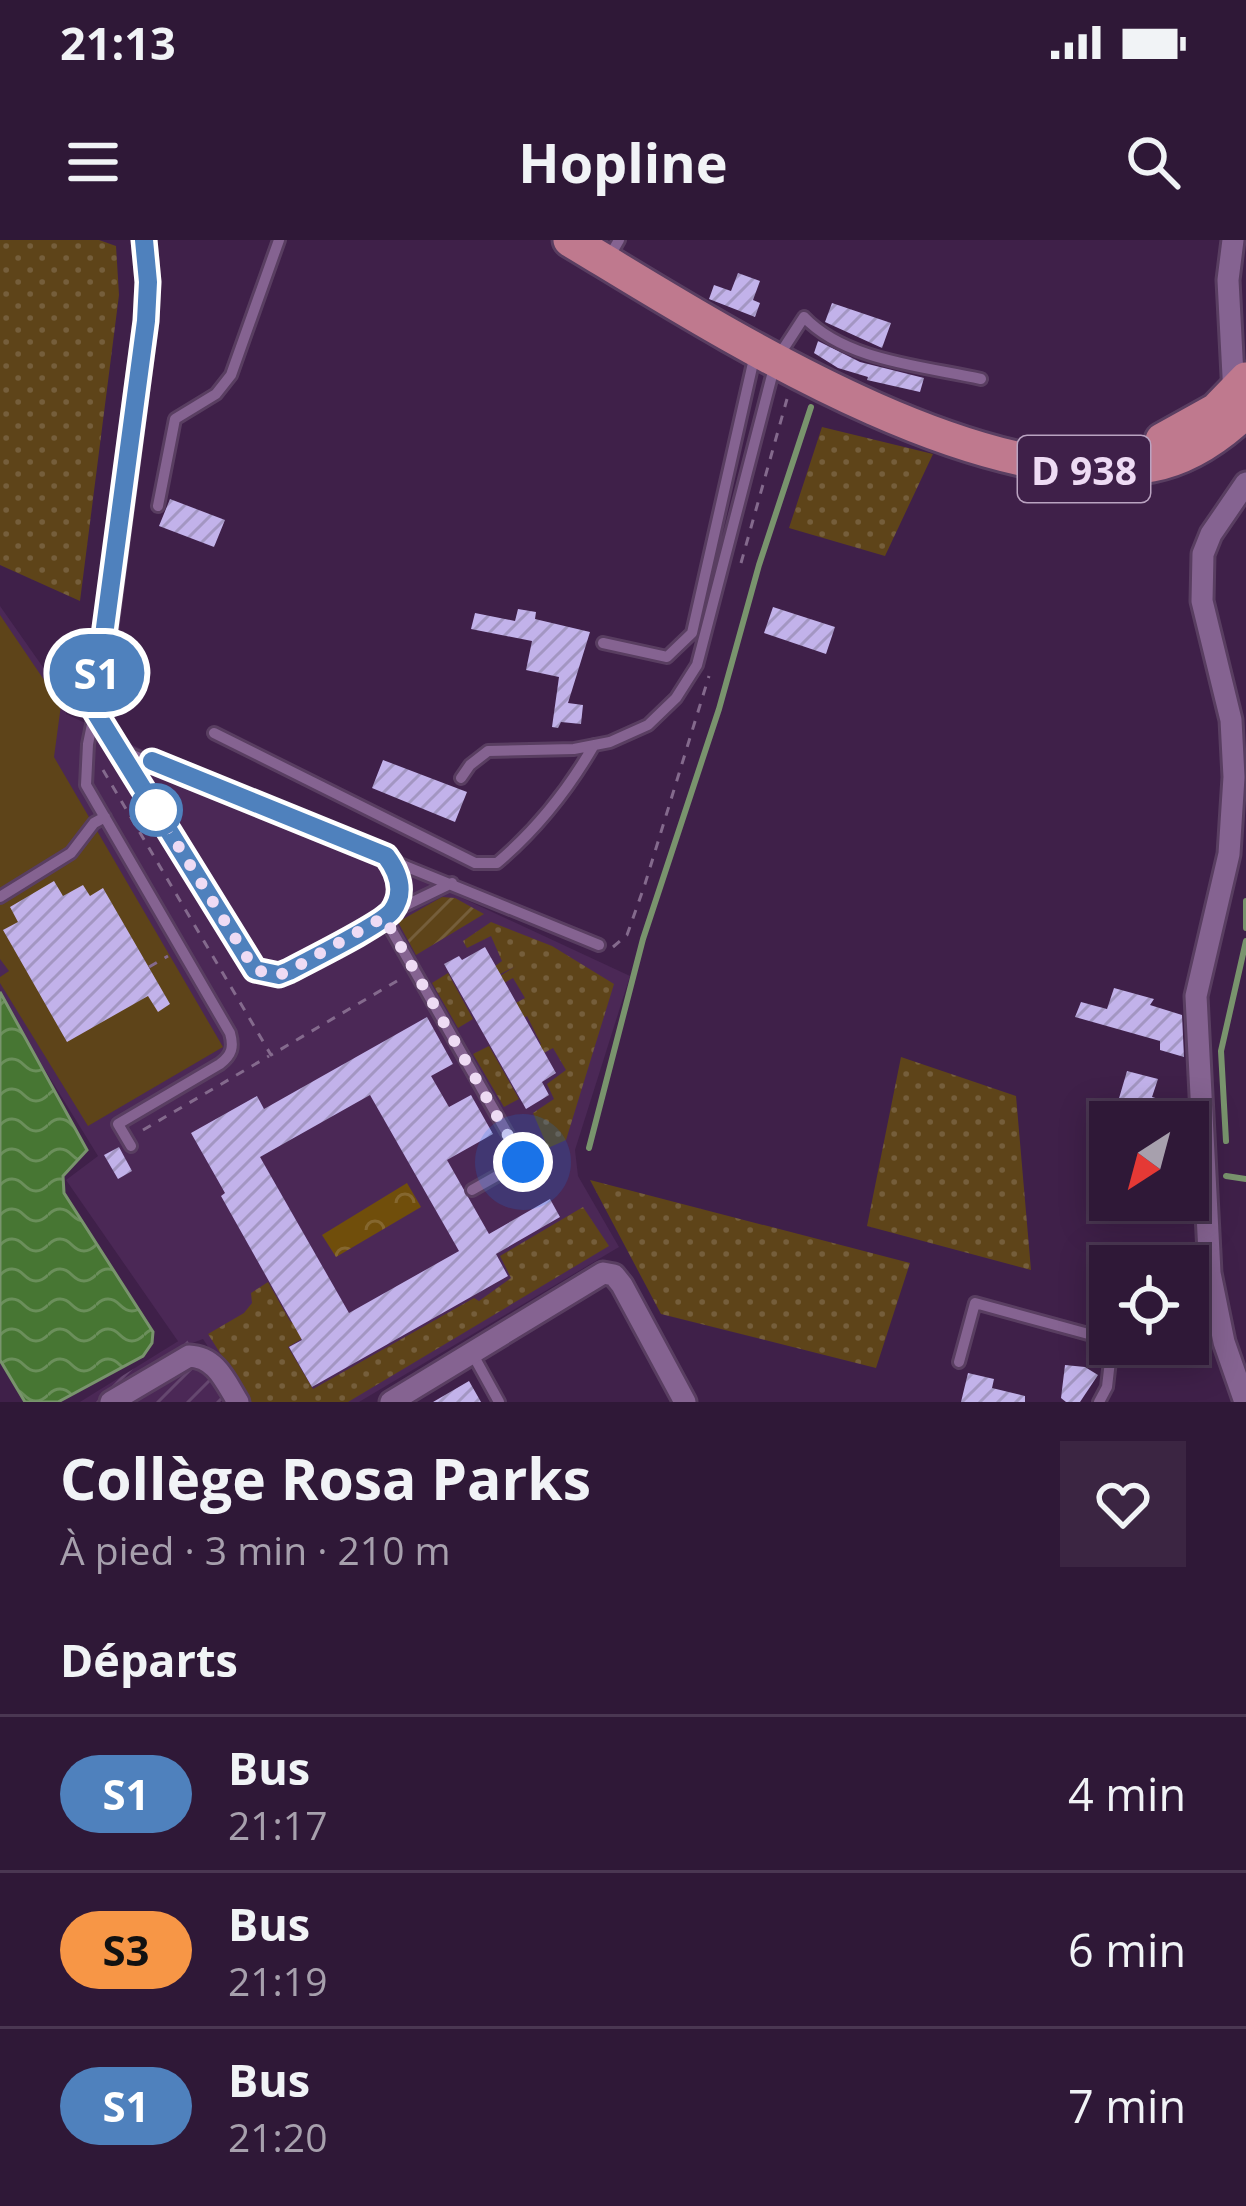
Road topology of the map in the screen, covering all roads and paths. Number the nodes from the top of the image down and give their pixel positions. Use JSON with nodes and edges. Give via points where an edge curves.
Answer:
{"nodes":[{"id":1,"x":144,"y":240,"type":"edge"},
{"id":2,"x":279,"y":240,"type":"edge"},
{"id":3,"x":571,"y":240,"type":"edge"},
{"id":4,"x":1233,"y":240,"type":"edge"},
{"id":5,"x":612,"y":251,"type":"edge"},
{"id":6,"x":766,"y":355,"type":"junction"},
{"id":7,"x":980,"y":379,"type":"dead end"},
{"id":8,"x":1242,"y":407,"type":"edge"},
{"id":9,"x":913,"y":423,"type":"junction"},
{"id":10,"x":1246,"y":483,"type":"edge"},
{"id":11,"x":158,"y":506,"type":"dead end"},
{"id":12,"x":603,"y":644,"type":"dead end"},
{"id":13,"x":94,"y":710,"type":"junction"},
{"id":14,"x":214,"y":733,"type":"dead end"},
{"id":15,"x":88,"y":744,"type":"junction"},
{"id":16,"x":594,"y":746,"type":"junction"},
{"id":17,"x":120,"y":750,"type":"junction"},
{"id":18,"x":461,"y":778,"type":"dead end"},
{"id":19,"x":105,"y":817,"type":"junction"},
{"id":20,"x":386,"y":856,"type":"junction"},
{"id":21,"x":452,"y":883,"type":"junction"},
{"id":22,"x":0,"y":897,"type":"edge"},
{"id":23,"x":388,"y":914,"type":"junction"},
{"id":24,"x":599,"y":945,"type":"dead end"},
{"id":25,"x":415,"y":970,"type":"junction"},
{"id":26,"x":271,"y":1055,"type":"junction"},
{"id":27,"x":132,"y":1141,"type":"joint"},
{"id":28,"x":472,"y":1190,"type":"dead end"},
{"id":29,"x":472,"y":1353,"type":"junction"},
{"id":30,"x":959,"y":1362,"type":"dead end"},
{"id":31,"x":394,"y":1401,"type":"edge"},
{"id":32,"x":111,"y":1402,"type":"edge"},
{"id":33,"x":238,"y":1402,"type":"edge"},
{"id":34,"x":499,"y":1402,"type":"edge"},
{"id":35,"x":685,"y":1402,"type":"edge"},
{"id":36,"x":1099,"y":1402,"type":"edge"},
{"id":37,"x":1245,"y":1402,"type":"edge"}],
"edges":[{"from":1,"to":13,"type":"street","via":[[146,321]]},
{"from":2,"to":11,"type":"lane","via":[[231,375],[175,419]]},
{"from":3,"to":5,"type":"main road","number":"D 938"},
{"from":4,"to":8,"type":"street","via":[[1228,280]]},
{"from":5,"to":6,"type":"main road","number":"D 938"},
{"from":6,"to":7,"type":"lane","via":[[804,316],[821,335],[868,353]]},
{"from":6,"to":9,"type":"main road","number":"D 938"},
{"from":6,"to":12,"type":"lane","via":[[692,634],[667,657]]},
{"from":6,"to":16,"type":"lane","via":[[697,665],[648,725]]},
{"from":8,"to":9,"type":"main road","number":"D 938","via":[[1145,446],[1096,453],[1040,450]]},
{"from":8,"to":9,"type":"main road","number":"D 938","via":[[1214,440],[1156,464],[1093,470],[991,451]]},
{"from":10,"to":37,"type":"street","via":[[1203,554],[1202,601],[1231,720],[1234,777],[1228,854],[1196,997],[1210,1273]]},
{"from":13,"to":15,"type":"lane"},
{"from":13,"to":17,"type":"lane"},
{"from":14,"to":16,"type":"lane","via":[[475,863],[497,863],[517,846]]},
{"from":15,"to":19,"type":"lane","via":[[84,778]]},
{"from":15,"to":26,"type":"path"},
{"from":16,"to":18,"type":"lane","via":[[488,751]]},
{"from":17,"to":20,"type":"lane"},
{"from":17,"to":23,"type":"lane","via":[[255,970],[289,971]]},
{"from":19,"to":22,"type":"lane","via":[[70,853]]},
{"from":19,"to":27,"type":"lane","via":[[233,1043],[220,1064],[118,1124]]},
{"from":20,"to":21,"type":"lane"},
{"from":20,"to":23,"type":"lane","via":[[399,892]]},
{"from":21,"to":23,"type":"lane"},
{"from":21,"to":24,"type":"lane"},
{"from":23,"to":25,"type":"lane"},
{"from":25,"to":26,"type":"path"},
{"from":25,"to":28,"type":"lane","via":[[523,1162]]},
{"from":26,"to":27,"type":"path"},
{"from":29,"to":31,"type":"street"},
{"from":29,"to":34,"type":"lane"},
{"from":29,"to":35,"type":"street","via":[[603,1273],[614,1275]]},
{"from":30,"to":36,"type":"lane","via":[[975,1303],[1092,1335],[1110,1361]]},
{"from":32,"to":33,"type":"street","via":[[189,1356],[214,1366]]}]}
